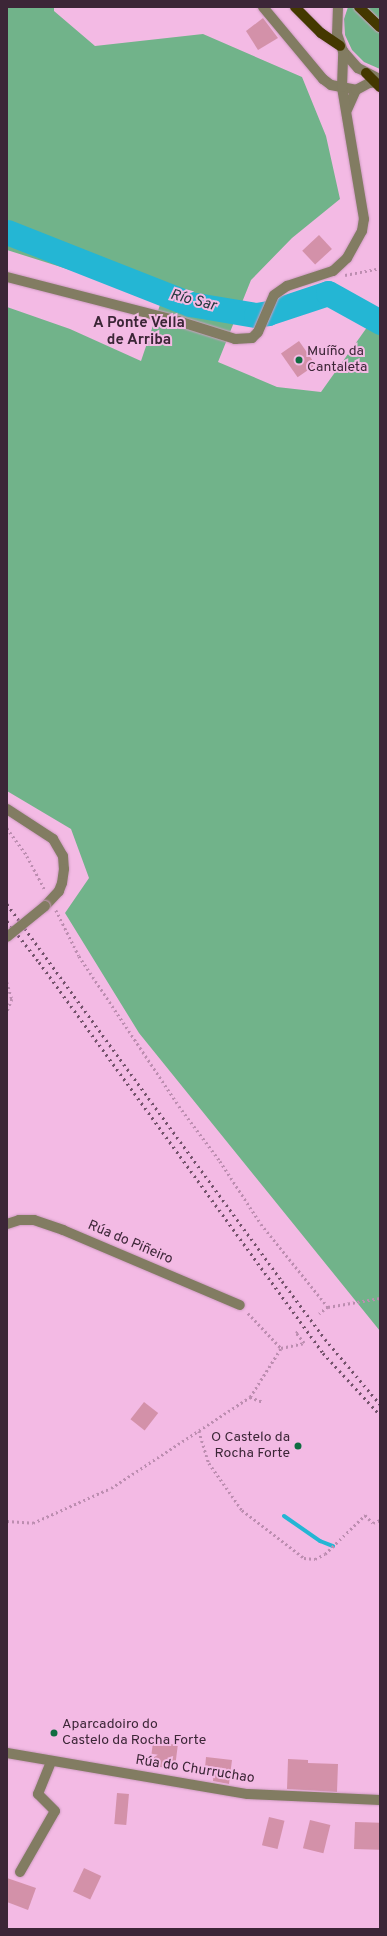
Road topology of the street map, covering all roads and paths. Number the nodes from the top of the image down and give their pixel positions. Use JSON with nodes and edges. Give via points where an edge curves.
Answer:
{"nodes":[{"id":1,"x":263,"y":7,"type":"edge"},
{"id":2,"x":295,"y":7,"type":"edge"},
{"id":3,"x":338,"y":7,"type":"edge"},
{"id":4,"x":359,"y":7,"type":"edge"},
{"id":5,"x":380,"y":27,"type":"edge"},
{"id":6,"x":342,"y":49,"type":"junction"},
{"id":7,"x":366,"y":73,"type":"joint"},
{"id":8,"x":379,"y":82,"type":"edge"},
{"id":9,"x":342,"y":88,"type":"junction"},
{"id":10,"x":356,"y":90,"type":"junction"},
{"id":11,"x":347,"y":114,"type":"junction"},
{"id":12,"x":380,"y":268,"type":"edge"},
{"id":13,"x":333,"y":271,"type":"junction"},
{"id":14,"x":7,"y":277,"type":"edge"},
{"id":15,"x":7,"y":808,"type":"edge"},
{"id":16,"x":7,"y":828,"type":"edge"},
{"id":17,"x":48,"y":904,"type":"junction"},
{"id":18,"x":7,"y":937,"type":"edge"},
{"id":19,"x":7,"y":982,"type":"edge"},
{"id":20,"x":7,"y":1012,"type":"edge"},
{"id":21,"x":7,"y":1224,"type":"edge"},
{"id":22,"x":380,"y":1298,"type":"edge"},
{"id":23,"x":240,"y":1305,"type":"joint"},
{"id":24,"x":328,"y":1307,"type":"junction"},
{"id":25,"x":319,"y":1314,"type":"dead end"},
{"id":26,"x":298,"y":1331,"type":"dead end"},
{"id":27,"x":281,"y":1348,"type":"junction"},
{"id":28,"x":250,"y":1397,"type":"junction"},
{"id":29,"x":263,"y":1402,"type":"dead end"},
{"id":30,"x":199,"y":1430,"type":"junction"},
{"id":31,"x":380,"y":1520,"type":"edge"},
{"id":32,"x":7,"y":1521,"type":"edge"},
{"id":33,"x":7,"y":1753,"type":"edge"},
{"id":34,"x":51,"y":1761,"type":"junction"},
{"id":35,"x":380,"y":1800,"type":"edge"},
{"id":36,"x":20,"y":1872,"type":"dead end"}],
"edges":[{"from":1,"to":9,"type":"street","via":[[323,79]]},
{"from":2,"to":6,"type":"main road","via":[[321,33]]},
{"from":3,"to":6,"type":"street","via":[[336,22]]},
{"from":4,"to":5,"type":"main road"},
{"from":6,"to":7,"type":"street","via":[[351,62]]},
{"from":6,"to":9,"type":"street"},
{"from":7,"to":8,"type":"main road"},
{"from":8,"to":10,"type":"street"},
{"from":9,"to":10,"type":"street"},
{"from":9,"to":11,"type":"street"},
{"from":10,"to":11,"type":"street"},
{"from":11,"to":13,"type":"street","via":[[364,219],[358,241]]},
{"from":12,"to":13,"type":"path","via":[[353,275]]},
{"from":13,"to":14,"type":"street","via":[[287,286],[269,301],[258,332],[252,338],[235,339],[163,317]]},
{"from":15,"to":17,"type":"street","via":[[53,839],[63,856],[62,883]]},
{"from":16,"to":17,"type":"path","via":[[27,856]]},
{"from":17,"to":18,"type":"street","bridge":true},
{"from":17,"to":24,"type":"path","via":[[79,956],[178,1106],[220,1161],[261,1224]]},
{"from":19,"to":20,"type":"path","via":[[12,999]]},
{"from":21,"to":23,"type":"street","name":"Rúa do Piñeiro","via":[[19,1220],[34,1220],[63,1230]]},
{"from":22,"to":24,"type":"path"},
{"from":23,"to":27,"type":"path"},
{"from":24,"to":25,"type":"path"},
{"from":26,"to":27,"type":"path","via":[[296,1333],[304,1343]]},
{"from":27,"to":28,"type":"path"},
{"from":28,"to":29,"type":"path"},
{"from":28,"to":30,"type":"path"},
{"from":30,"to":31,"type":"path","via":[[209,1463],[242,1510],[304,1558],[315,1559],[324,1554],[366,1515],[373,1522]]},
{"from":30,"to":32,"type":"path","via":[[111,1488],[32,1523]]},
{"from":33,"to":34,"type":"street","name":"Rúa do Churruchao"},
{"from":34,"to":35,"type":"street","name":"Rúa do Churruchao","via":[[248,1794]]},
{"from":34,"to":36,"type":"street","via":[[38,1794],[55,1811]]}]}
